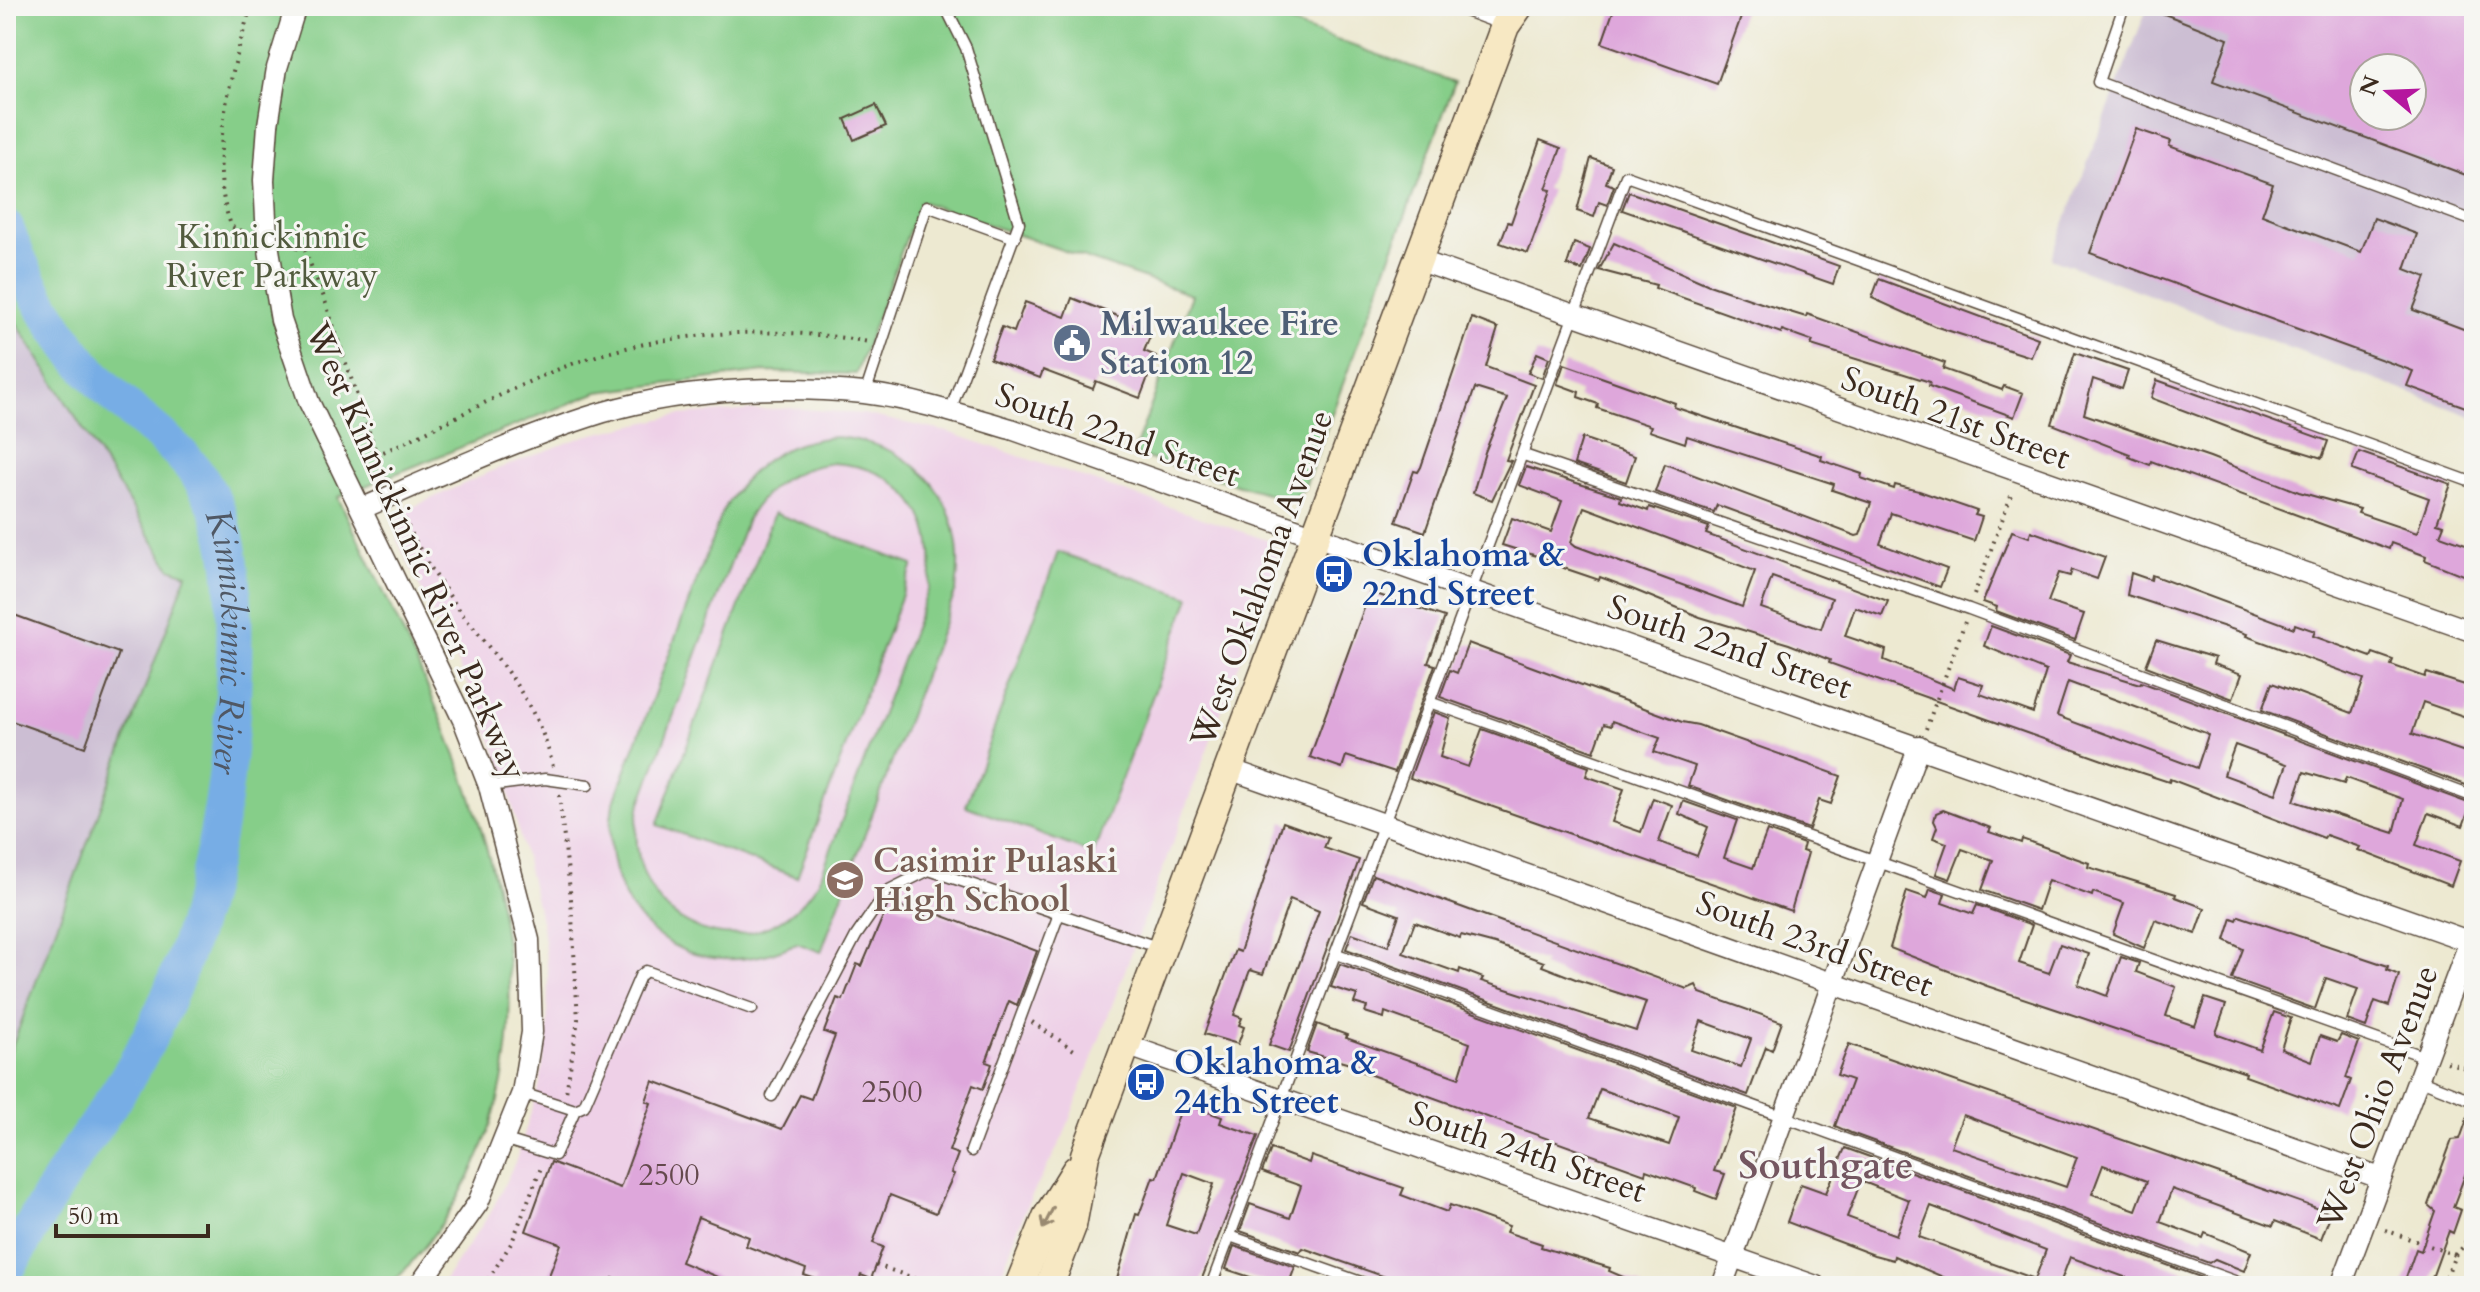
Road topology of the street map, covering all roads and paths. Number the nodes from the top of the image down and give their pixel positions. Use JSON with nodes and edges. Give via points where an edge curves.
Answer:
{"nodes":[{"id":1,"x":296,"y":6,"type":"edge"},
{"id":2,"x":945,"y":6,"type":"edge"},
{"id":3,"x":1452,"y":6,"type":"edge"},
{"id":4,"x":2124,"y":6,"type":"edge"},
{"id":5,"x":1510,"y":13,"type":"edge"},
{"id":6,"x":2474,"y":221,"type":"edge"},
{"id":7,"x":1015,"y":238,"type":"junction"},
{"id":8,"x":1418,"y":260,"type":"junction"},
{"id":9,"x":1576,"y":315,"type":"junction"},
{"id":10,"x":881,"y":344,"type":"junction"},
{"id":11,"x":865,"y":394,"type":"junction"},
{"id":12,"x":950,"y":411,"type":"junction"},
{"id":13,"x":376,"y":455,"type":"dead end"},
{"id":14,"x":1524,"y":455,"type":"junction"},
{"id":15,"x":2474,"y":483,"type":"edge"},
{"id":16,"x":363,"y":508,"type":"junction"},
{"id":17,"x":1315,"y":536,"type":"junction"},
{"id":18,"x":1474,"y":591,"type":"junction"},
{"id":19,"x":2474,"y":632,"type":"edge"},
{"id":20,"x":1432,"y":703,"type":"junction"},
{"id":21,"x":1919,"y":746,"type":"junction"},
{"id":22,"x":1229,"y":769,"type":"junction"},
{"id":23,"x":588,"y":785,"type":"dead end"},
{"id":24,"x":489,"y":786,"type":"junction"},
{"id":25,"x":2474,"y":797,"type":"edge"},
{"id":26,"x":1387,"y":823,"type":"junction"},
{"id":27,"x":1877,"y":861,"type":"junction"},
{"id":28,"x":1059,"y":914,"type":"junction"},
{"id":29,"x":2473,"y":938,"type":"edge"},
{"id":30,"x":1162,"y":949,"type":"junction"},
{"id":31,"x":1337,"y":954,"type":"junction"},
{"id":32,"x":1832,"y":983,"type":"junction"},
{"id":33,"x":752,"y":1009,"type":"dead end"},
{"id":34,"x":1022,"y":1015,"type":"junction"},
{"id":35,"x":1126,"y":1045,"type":"junction"},
{"id":36,"x":1077,"y":1052,"type":"dead end"},
{"id":37,"x":2426,"y":1057,"type":"junction"},
{"id":38,"x":2447,"y":1062,"type":"dead end"},
{"id":39,"x":2474,"y":1071,"type":"edge"},
{"id":40,"x":2418,"y":1079,"type":"junction"},
{"id":41,"x":522,"y":1093,"type":"junction"},
{"id":42,"x":772,"y":1096,"type":"dead end"},
{"id":43,"x":1283,"y":1099,"type":"junction"},
{"id":44,"x":2474,"y":1101,"type":"edge"},
{"id":45,"x":575,"y":1110,"type":"junction"},
{"id":46,"x":1783,"y":1120,"type":"junction"},
{"id":47,"x":506,"y":1140,"type":"junction"},
{"id":48,"x":971,"y":1151,"type":"dead end"},
{"id":49,"x":1085,"y":1155,"type":"junction"},
{"id":50,"x":2380,"y":1178,"type":"junction"},
{"id":51,"x":2474,"y":1218,"type":"edge"},
{"id":52,"x":2385,"y":1230,"type":"dead end"},
{"id":53,"x":1230,"y":1236,"type":"junction"},
{"id":54,"x":2455,"y":1255,"type":"junction"},
{"id":55,"x":1733,"y":1257,"type":"junction"},
{"id":56,"x":876,"y":1265,"type":"dead end"},
{"id":57,"x":419,"y":1286,"type":"edge"},
{"id":58,"x":937,"y":1286,"type":"edge"},
{"id":59,"x":1019,"y":1286,"type":"edge"},
{"id":60,"x":1049,"y":1286,"type":"edge"},
{"id":61,"x":1211,"y":1286,"type":"edge"},
{"id":62,"x":1372,"y":1286,"type":"edge"},
{"id":63,"x":1722,"y":1286,"type":"edge"},
{"id":64,"x":1816,"y":1286,"type":"edge"},
{"id":65,"x":2248,"y":1286,"type":"edge"},
{"id":66,"x":2341,"y":1286,"type":"edge"},
{"id":67,"x":2443,"y":1286,"type":"edge"}],
"edges":[{"from":1,"to":16,"type":"street","name":"West Kinnickinnic River Parkway","via":[[277,68],[268,125],[267,238],[281,320],[309,402]]},
{"from":2,"to":7,"type":"lane","via":[[966,48],[1019,223]]},
{"from":3,"to":5,"type":"lane"},
{"from":4,"to":6,"type":"lane","via":[[2098,82]]},
{"from":5,"to":8,"type":"main road","name":"West Oklahoma Avenue"},
{"from":7,"to":10,"type":"lane","via":[[927,206]]},
{"from":7,"to":12,"type":"lane"},
{"from":8,"to":9,"type":"street","name":"South 21st Street"},
{"from":8,"to":17,"type":"main road","name":"West Oklahoma Avenue"},
{"from":9,"to":14,"type":"lane"},
{"from":9,"to":15,"type":"lane","via":[[1626,176]]},
{"from":9,"to":19,"type":"street","name":"South 21st Street"},
{"from":10,"to":11,"type":"lane"},
{"from":10,"to":13,"type":"path","via":[[817,333],[714,335],[613,351],[561,368]]},
{"from":11,"to":12,"type":"street","name":"South 22nd Street"},
{"from":11,"to":16,"type":"street","name":"South 22nd Street","via":[[791,390],[680,396],[620,409],[507,446]]},
{"from":12,"to":17,"type":"street","name":"South 22nd Street"},
{"from":14,"to":18,"type":"lane"},
{"from":14,"to":25,"type":"lane","via":[[1969,609]]},
{"from":16,"to":24,"type":"street","name":"West Kinnickinnic River Parkway"},
{"from":17,"to":18,"type":"street","name":"South 22nd Street"},
{"from":17,"to":22,"type":"main road","name":"West Oklahoma Avenue"},
{"from":18,"to":20,"type":"lane"},
{"from":18,"to":21,"type":"street","name":"South 22nd Street"},
{"from":20,"to":26,"type":"lane"},
{"from":20,"to":27,"type":"lane"},
{"from":21,"to":27,"type":"street"},
{"from":21,"to":29,"type":"street","name":"South 22nd Street"},
{"from":22,"to":26,"type":"street","name":"South 23rd Street"},
{"from":22,"to":30,"type":"main road","name":"West Oklahoma Avenue"},
{"from":23,"to":24,"type":"lane","via":[[545,779]]},
{"from":24,"to":41,"type":"street","name":"West Kinnickinnic River Parkway","via":[[529,940],[532,1032]]},
{"from":26,"to":31,"type":"lane"},
{"from":26,"to":32,"type":"street","name":"South 23rd Street"},
{"from":27,"to":32,"type":"street"},
{"from":27,"to":37,"type":"lane"},
{"from":28,"to":30,"type":"lane"},
{"from":28,"to":34,"type":"lane"},
{"from":28,"to":42,"type":"lane","via":[[929,870],[887,891],[856,936]]},
{"from":29,"to":37,"type":"street","name":"West Ohio Avenue"},
{"from":30,"to":35,"type":"main road","name":"West Oklahoma Avenue"},
{"from":31,"to":43,"type":"lane"},
{"from":31,"to":46,"type":"lane"},
{"from":32,"to":46,"type":"street"},
{"from":32,"to":50,"type":"street","name":"South 23rd Street"},
{"from":33,"to":45,"type":"lane","via":[[646,971],[584,1106]]},
{"from":34,"to":36,"type":"path"},
{"from":34,"to":48,"type":"lane"},
{"from":35,"to":43,"type":"street","name":"South 24th Street"},
{"from":35,"to":49,"type":"main road","name":"West Oklahoma Avenue"},
{"from":37,"to":40,"type":"street","name":"West Ohio Avenue"},
{"from":38,"to":39,"type":"path"},
{"from":40,"to":44,"type":"lane"},
{"from":40,"to":50,"type":"street","name":"West Ohio Avenue"},
{"from":41,"to":45,"type":"lane"},
{"from":41,"to":47,"type":"street","name":"West Kinnickinnic River Parkway"},
{"from":43,"to":53,"type":"lane"},
{"from":43,"to":55,"type":"street","name":"South 24th Street"},
{"from":45,"to":47,"type":"lane","via":[[555,1155]]},
{"from":46,"to":55,"type":"street"},
{"from":46,"to":65,"type":"lane"},
{"from":47,"to":57,"type":"street","name":"West Kinnickinnic River Parkway","via":[[478,1203]]},
{"from":49,"to":59,"type":"main road","name":"West Oklahoma Avenue","one_way":true,"via":[[1047,1217]]},
{"from":49,"to":60,"type":"main road","name":"West Oklahoma Avenue","via":[[1072,1226]]},
{"from":50,"to":66,"type":"street","name":"West Ohio Avenue"},
{"from":51,"to":54,"type":"path"},
{"from":52,"to":54,"type":"path"},
{"from":53,"to":61,"type":"lane"},
{"from":53,"to":62,"type":"lane"},
{"from":54,"to":67,"type":"path"},
{"from":55,"to":63,"type":"street"},
{"from":55,"to":64,"type":"street","name":"South 24th Street"},
{"from":56,"to":58,"type":"path"}]}
